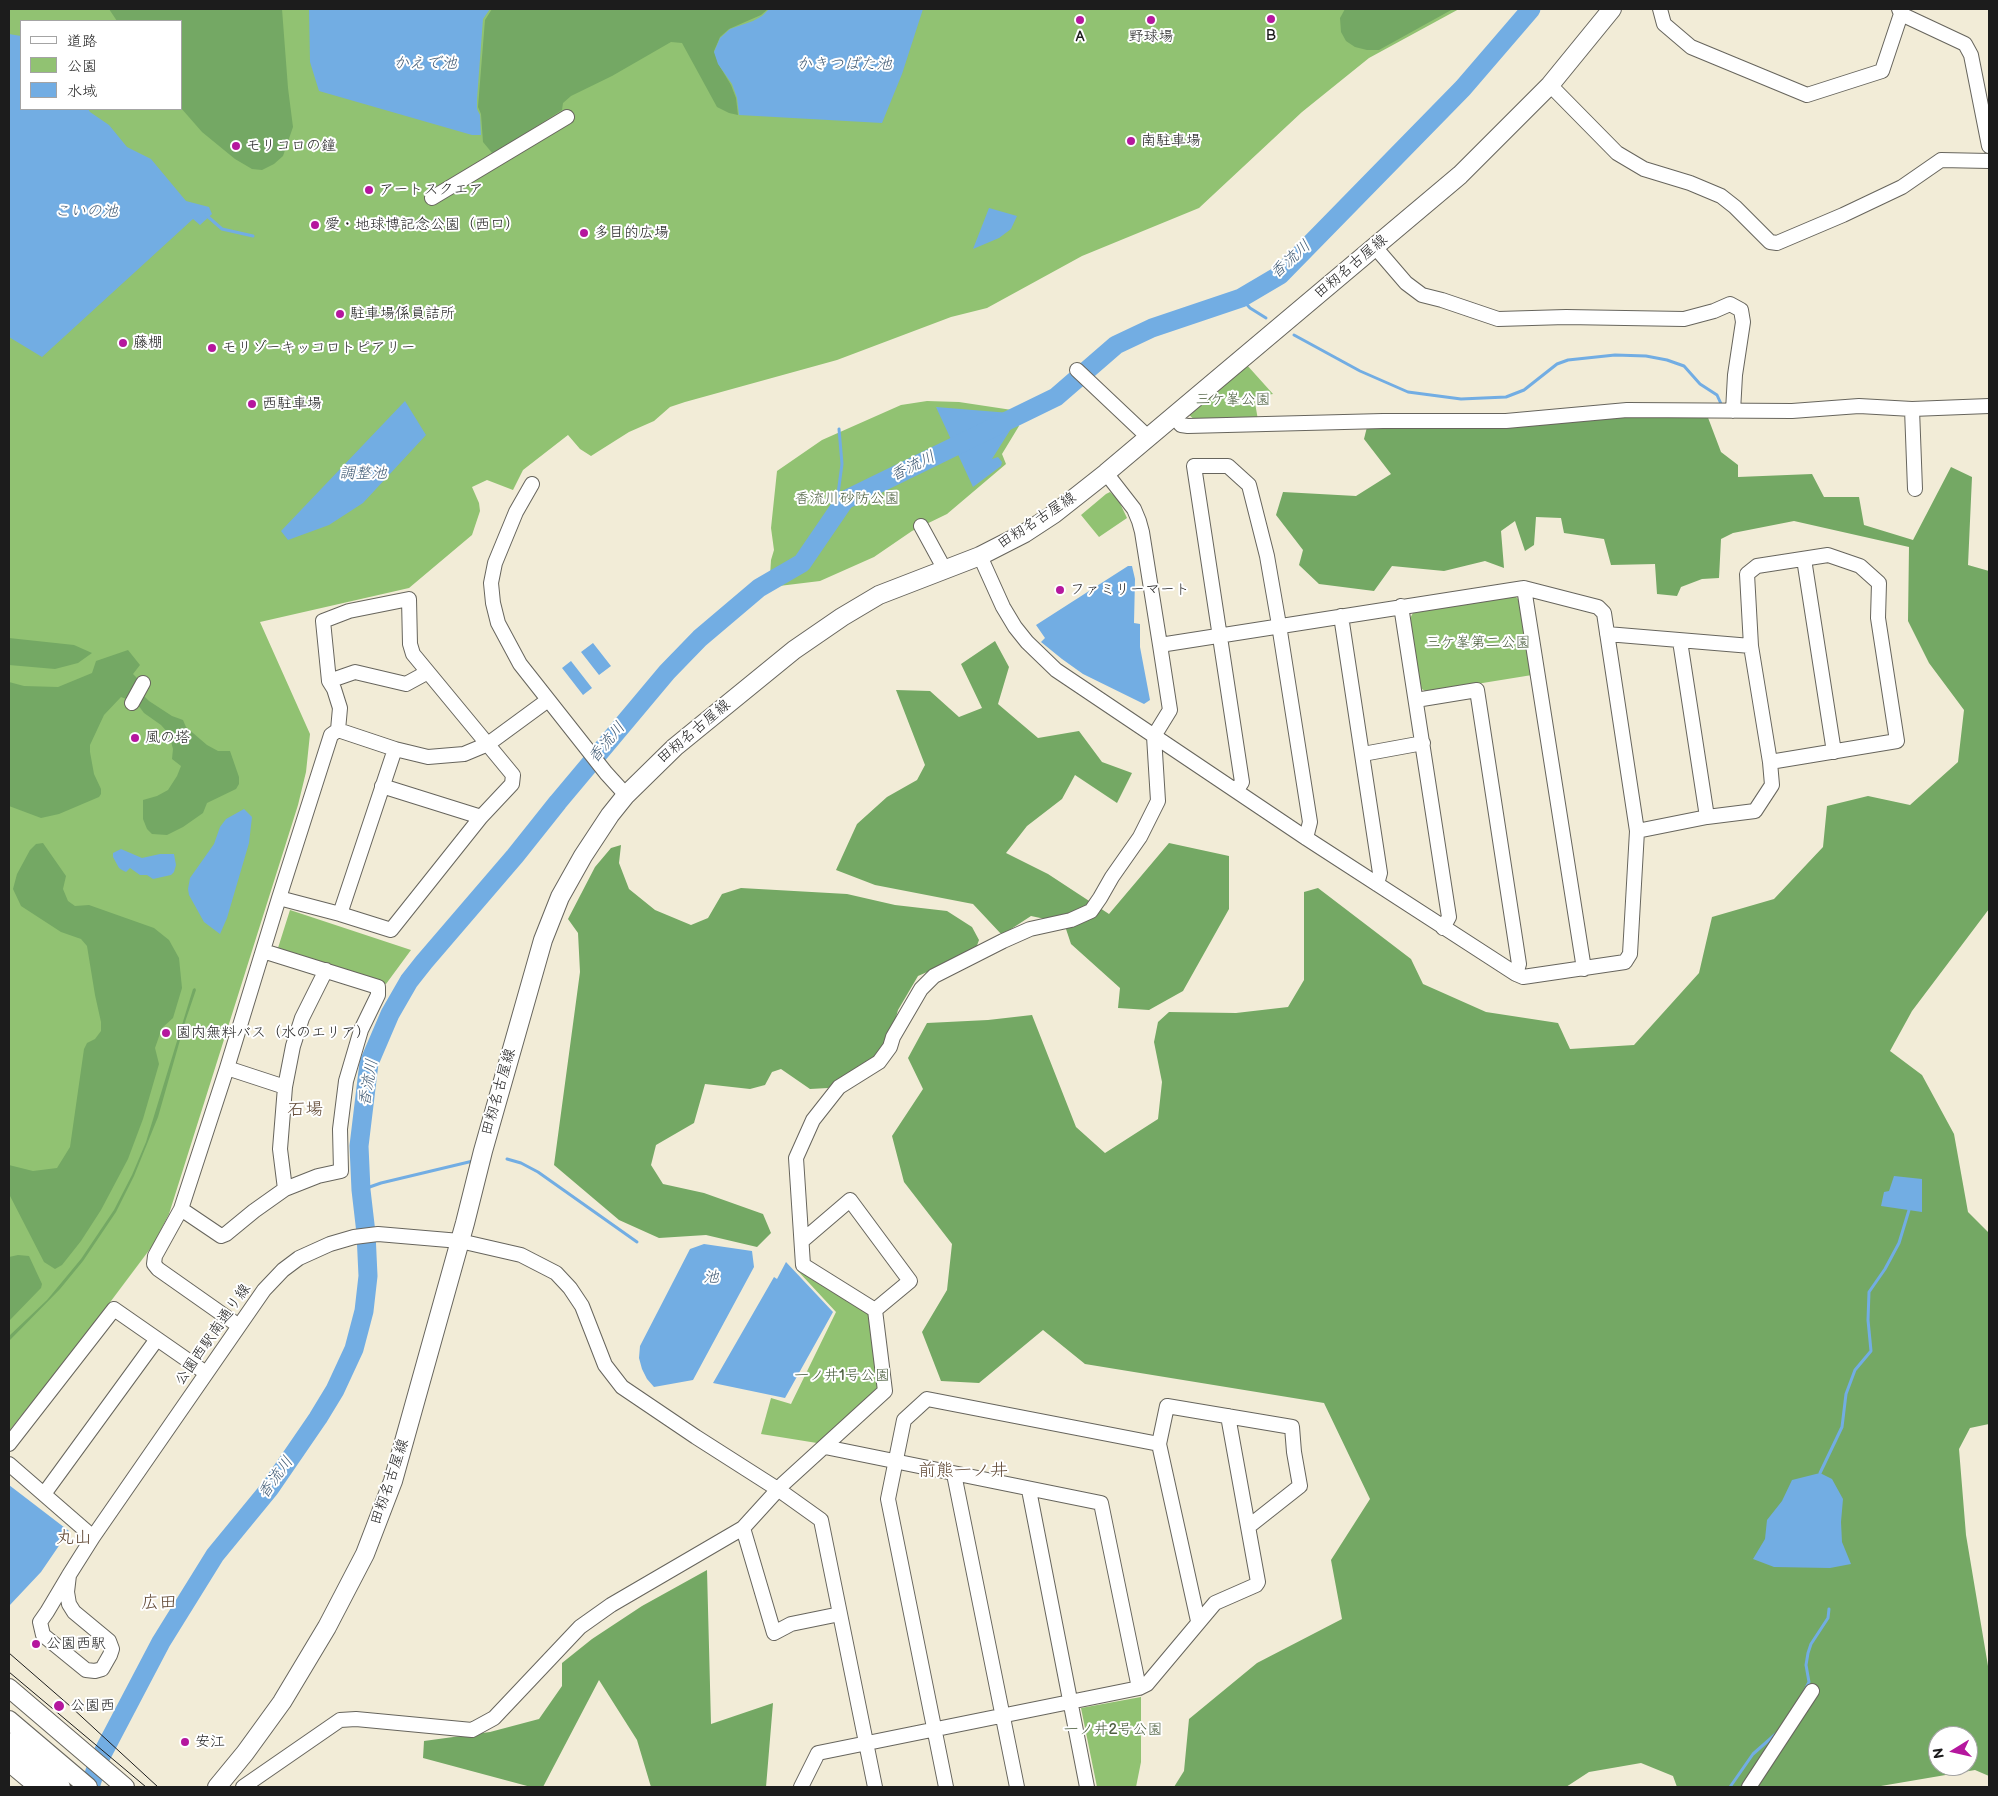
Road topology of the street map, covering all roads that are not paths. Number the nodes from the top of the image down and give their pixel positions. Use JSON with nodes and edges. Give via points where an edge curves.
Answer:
{"nodes":[{"id":1,"x":1612,"y":9,"type":"edge"},
{"id":2,"x":1660,"y":9,"type":"edge"},
{"id":3,"x":1900,"y":11,"type":"edge"},
{"id":4,"x":1550,"y":85,"type":"junction"},
{"id":5,"x":567,"y":117,"type":"dead end"},
{"id":6,"x":1989,"y":146,"type":"edge"},
{"id":7,"x":1989,"y":161,"type":"edge"},
{"id":8,"x":432,"y":198,"type":"dead end"},
{"id":9,"x":1375,"y":247,"type":"junction"},
{"id":10,"x":1077,"y":370,"type":"dead end"},
{"id":11,"x":1989,"y":406,"type":"edge"},
{"id":12,"x":1912,"y":409,"type":"junction"},
{"id":13,"x":1733,"y":411,"type":"junction"},
{"id":14,"x":1174,"y":416,"type":"junction"},
{"id":15,"x":1149,"y":438,"type":"junction"},
{"id":16,"x":1106,"y":473,"type":"junction"},
{"id":17,"x":532,"y":484,"type":"dead end"},
{"id":18,"x":1915,"y":489,"type":"dead end"},
{"id":19,"x":921,"y":526,"type":"dead end"},
{"id":20,"x":980,"y":556,"type":"junction"},
{"id":21,"x":1804,"y":559,"type":"junction"},
{"id":22,"x":945,"y":570,"type":"junction"},
{"id":23,"x":1524,"y":588,"type":"junction"},
{"id":24,"x":1401,"y":606,"type":"junction"},
{"id":25,"x":1341,"y":616,"type":"junction"},
{"id":26,"x":1279,"y":625,"type":"junction"},
{"id":27,"x":1607,"y":634,"type":"junction"},
{"id":28,"x":1218,"y":635,"type":"junction"},
{"id":29,"x":1680,"y":641,"type":"junction"},
{"id":30,"x":1160,"y":645,"type":"junction"},
{"id":31,"x":1751,"y":646,"type":"junction"},
{"id":32,"x":428,"y":672,"type":"junction"},
{"id":33,"x":329,"y":681,"type":"junction"},
{"id":34,"x":143,"y":683,"type":"dead end"},
{"id":35,"x":548,"y":700,"type":"junction"},
{"id":36,"x":1416,"y":700,"type":"junction"},
{"id":37,"x":132,"y":703,"type":"dead end"},
{"id":38,"x":338,"y":730,"type":"junction"},
{"id":39,"x":1154,"y":736,"type":"junction"},
{"id":40,"x":1423,"y":743,"type":"junction"},
{"id":41,"x":488,"y":744,"type":"junction"},
{"id":42,"x":395,"y":749,"type":"junction"},
{"id":43,"x":1834,"y":752,"type":"junction"},
{"id":44,"x":1363,"y":754,"type":"junction"},
{"id":45,"x":1770,"y":762,"type":"junction"},
{"id":46,"x":382,"y":786,"type":"junction"},
{"id":47,"x":1236,"y":791,"type":"junction"},
{"id":48,"x":626,"y":795,"type":"junction"},
{"id":49,"x":481,"y":817,"type":"junction"},
{"id":50,"x":1707,"y":817,"type":"junction"},
{"id":51,"x":1638,"y":831,"type":"junction"},
{"id":52,"x":1306,"y":838,"type":"junction"},
{"id":53,"x":1376,"y":884,"type":"junction"},
{"id":54,"x":278,"y":898,"type":"junction"},
{"id":55,"x":340,"y":914,"type":"junction"},
{"id":56,"x":1443,"y":928,"type":"junction"},
{"id":57,"x":263,"y":951,"type":"junction"},
{"id":58,"x":1584,"y":969,"type":"junction"},
{"id":59,"x":326,"y":970,"type":"junction"},
{"id":60,"x":1516,"y":974,"type":"junction"},
{"id":61,"x":227,"y":1068,"type":"junction"},
{"id":62,"x":285,"y":1087,"type":"junction"},
{"id":63,"x":285,"y":1189,"type":"junction"},
{"id":64,"x":181,"y":1209,"type":"junction"},
{"id":65,"x":460,"y":1241,"type":"junction"},
{"id":66,"x":802,"y":1241,"type":"junction"},
{"id":67,"x":875,"y":1310,"type":"junction"},
{"id":68,"x":239,"y":1326,"type":"junction"},
{"id":69,"x":157,"y":1339,"type":"junction"},
{"id":70,"x":206,"y":1373,"type":"junction"},
{"id":71,"x":1228,"y":1416,"type":"junction"},
{"id":72,"x":9,"y":1444,"type":"edge"},
{"id":73,"x":1159,"y":1444,"type":"junction"},
{"id":74,"x":825,"y":1447,"type":"junction"},
{"id":75,"x":895,"y":1461,"type":"junction"},
{"id":76,"x":9,"y":1464,"type":"edge"},
{"id":77,"x":954,"y":1474,"type":"junction"},
{"id":78,"x":779,"y":1490,"type":"junction"},
{"id":79,"x":1029,"y":1490,"type":"junction"},
{"id":80,"x":44,"y":1494,"type":"junction"},
{"id":81,"x":1248,"y":1527,"type":"junction"},
{"id":82,"x":743,"y":1528,"type":"junction"},
{"id":83,"x":93,"y":1537,"type":"junction"},
{"id":84,"x":69,"y":1575,"type":"junction"},
{"id":85,"x":47,"y":1612,"type":"junction"},
{"id":86,"x":74,"y":1612,"type":"junction"},
{"id":87,"x":840,"y":1614,"type":"junction"},
{"id":88,"x":1198,"y":1621,"type":"junction"},
{"id":89,"x":9,"y":1688,"type":"edge"},
{"id":90,"x":1139,"y":1688,"type":"junction"},
{"id":91,"x":1812,"y":1691,"type":"dead end"},
{"id":92,"x":1070,"y":1701,"type":"junction"},
{"id":93,"x":1002,"y":1716,"type":"junction"},
{"id":94,"x":9,"y":1720,"type":"edge"},
{"id":95,"x":935,"y":1730,"type":"junction"},
{"id":96,"x":9,"y":1742,"type":"edge"},
{"id":97,"x":866,"y":1744,"type":"junction"},
{"id":98,"x":17,"y":1759,"type":"edge"},
{"id":99,"x":39,"y":1787,"type":"edge"},
{"id":100,"x":61,"y":1787,"type":"edge"},
{"id":101,"x":88,"y":1787,"type":"edge"},
{"id":102,"x":124,"y":1787,"type":"edge"},
{"id":103,"x":218,"y":1787,"type":"edge"},
{"id":104,"x":243,"y":1787,"type":"edge"},
{"id":105,"x":800,"y":1787,"type":"edge"},
{"id":106,"x":875,"y":1787,"type":"edge"},
{"id":107,"x":946,"y":1787,"type":"edge"},
{"id":108,"x":1017,"y":1787,"type":"edge"},
{"id":109,"x":1086,"y":1787,"type":"edge"},
{"id":110,"x":1749,"y":1787,"type":"edge"}],
"edges":[{"from":1,"to":4,"type":"main road","name":"田籾名古屋線"},
{"from":2,"to":3,"type":"street","via":[[1664,24],[1690,47],[1807,95],[1882,72]]},
{"from":3,"to":6,"type":"street","via":[[1964,44],[1971,55]]},
{"from":4,"to":7,"type":"street","via":[[1617,153],[1644,169],[1721,196],[1770,242],[1777,243],[1902,187],[1941,160]]},
{"from":4,"to":9,"type":"main road","name":"田籾名古屋線","via":[[1460,175]]},
{"from":5,"to":8,"type":"street"},
{"from":9,"to":13,"type":"street","via":[[1406,283],[1422,295],[1498,319],[1684,319],[1730,304],[1741,310],[1742,322],[1734,375]]},
{"from":9,"to":14,"type":"main road","name":"田籾名古屋線"},
{"from":10,"to":15,"type":"street"},
{"from":11,"to":12,"type":"street"},
{"from":12,"to":13,"type":"street","via":[[1859,406]]},
{"from":12,"to":18,"type":"street"},
{"from":13,"to":14,"type":"street","via":[[1627,410],[1506,420],[1188,426],[1182,425]]},
{"from":14,"to":15,"type":"main road","name":"田籾名古屋線"},
{"from":15,"to":16,"type":"main road","name":"田籾名古屋線"},
{"from":16,"to":20,"type":"main road","name":"田籾名古屋線","via":[[1054,514]]},
{"from":16,"to":30,"type":"street","via":[[1134,509],[1141,526]]},
{"from":17,"to":35,"type":"street","via":[[503,541],[491,583],[498,623],[507,642]]},
{"from":19,"to":22,"type":"street"},
{"from":20,"to":22,"type":"main road","name":"田籾名古屋線"},
{"from":20,"to":39,"type":"street","via":[[1003,607],[1035,651],[1056,670]]},
{"from":21,"to":31,"type":"street","via":[[1756,566],[1747,574]]},
{"from":21,"to":43,"type":"street"},
{"from":21,"to":43,"type":"street","via":[[1828,555],[1860,566],[1879,583],[1878,618],[1897,741]]},
{"from":22,"to":48,"type":"main road","name":"田籾名古屋線","via":[[879,595],[794,650],[675,747]]},
{"from":23,"to":24,"type":"street"},
{"from":23,"to":27,"type":"street","via":[[1598,607],[1604,614]]},
{"from":23,"to":58,"type":"street"},
{"from":24,"to":25,"type":"street"},
{"from":24,"to":36,"type":"street"},
{"from":25,"to":26,"type":"street"},
{"from":25,"to":44,"type":"street"},
{"from":26,"to":28,"type":"street"},
{"from":26,"to":28,"type":"street","via":[[1267,556],[1249,485],[1228,466],[1194,466]]},
{"from":26,"to":52,"type":"street","via":[[1310,822]]},
{"from":27,"to":29,"type":"street"},
{"from":27,"to":51,"type":"street"},
{"from":28,"to":30,"type":"street"},
{"from":28,"to":47,"type":"street","via":[[1242,782]]},
{"from":29,"to":31,"type":"street"},
{"from":29,"to":50,"type":"street"},
{"from":30,"to":39,"type":"street","via":[[1170,710]]},
{"from":31,"to":45,"type":"street"},
{"from":32,"to":33,"type":"street","via":[[406,684],[355,672]]},
{"from":32,"to":33,"type":"street","via":[[413,654],[410,644],[409,599],[349,611],[323,621]]},
{"from":32,"to":41,"type":"street"},
{"from":33,"to":38,"type":"street","via":[[340,708]]},
{"from":34,"to":37,"type":"street"},
{"from":35,"to":41,"type":"street"},
{"from":35,"to":48,"type":"street"},
{"from":36,"to":40,"type":"street"},
{"from":36,"to":60,"type":"street","via":[[1477,690],[1519,964]]},
{"from":38,"to":42,"type":"street"},
{"from":38,"to":54,"type":"street","via":[[331,735]]},
{"from":39,"to":47,"type":"street"},
{"from":39,"to":66,"type":"street","via":[[1158,801],[1140,837],[1091,911],[1071,920],[1030,929],[934,976],[921,989],[890,1047],[878,1062],[839,1087],[813,1120],[796,1158]]},
{"from":40,"to":44,"type":"street"},
{"from":40,"to":56,"type":"street","via":[[1449,917]]},
{"from":41,"to":42,"type":"street","via":[[464,754],[428,757]]},
{"from":41,"to":49,"type":"street","via":[[513,775],[512,784]]},
{"from":42,"to":46,"type":"street"},
{"from":43,"to":45,"type":"street"},
{"from":44,"to":53,"type":"street","via":[[1380,872]]},
{"from":45,"to":50,"type":"street","via":[[1772,785],[1755,811]]},
{"from":46,"to":49,"type":"street"},
{"from":46,"to":55,"type":"street"},
{"from":47,"to":52,"type":"street"},
{"from":48,"to":65,"type":"main road","name":"田籾名古屋線","via":[[583,856],[560,897],[543,940]]},
{"from":49,"to":55,"type":"street","via":[[391,930]]},
{"from":50,"to":51,"type":"street"},
{"from":51,"to":58,"type":"street","via":[[1630,954],[1625,962]]},
{"from":52,"to":53,"type":"street"},
{"from":53,"to":56,"type":"street"},
{"from":54,"to":55,"type":"street"},
{"from":54,"to":57,"type":"street"},
{"from":56,"to":60,"type":"street"},
{"from":57,"to":59,"type":"street"},
{"from":57,"to":61,"type":"street"},
{"from":58,"to":60,"type":"street","via":[[1523,977]]},
{"from":59,"to":62,"type":"street","via":[[302,1018]]},
{"from":59,"to":63,"type":"street","via":[[378,987],[378,995],[361,1030],[346,1081],[340,1129],[340,1171]]},
{"from":61,"to":62,"type":"street"},
{"from":61,"to":64,"type":"street"},
{"from":62,"to":63,"type":"street","via":[[280,1149]]},
{"from":63,"to":64,"type":"street","via":[[220,1236]]},
{"from":64,"to":68,"type":"street","via":[[155,1256],[154,1264]]},
{"from":65,"to":68,"type":"street","name":"公園西駅南通り線","via":[[378,1234],[354,1237],[314,1249],[269,1284]]},
{"from":65,"to":78,"type":"street","name":"公園西駅南通り線","via":[[521,1255],[556,1273],[582,1306],[602,1358],[622,1387]]},
{"from":65,"to":103,"type":"main road","name":"田籾名古屋線","via":[[393,1481],[365,1554],[327,1627],[282,1702]]},
{"from":66,"to":67,"type":"street","via":[[803,1265]]},
{"from":66,"to":67,"type":"street","via":[[850,1200],[910,1281]]},
{"from":67,"to":74,"type":"street","via":[[885,1391]]},
{"from":68,"to":70,"type":"street","name":"公園西駅南通り線"},
{"from":69,"to":70,"type":"street"},
{"from":69,"to":72,"type":"street","via":[[114,1309]]},
{"from":69,"to":80,"type":"street"},
{"from":70,"to":83,"type":"street","name":"公園西駅南通り線"},
{"from":71,"to":73,"type":"street","via":[[1167,1406]]},
{"from":71,"to":81,"type":"street"},
{"from":71,"to":81,"type":"street","via":[[1292,1427],[1300,1486]]},
{"from":73,"to":75,"type":"street","via":[[927,1399],[904,1420]]},
{"from":73,"to":88,"type":"street"},
{"from":74,"to":75,"type":"street"},
{"from":74,"to":78,"type":"street"},
{"from":75,"to":77,"type":"street"},
{"from":75,"to":95,"type":"street","via":[[888,1499]]},
{"from":76,"to":80,"type":"street"},
{"from":77,"to":79,"type":"street"},
{"from":77,"to":93,"type":"street"},
{"from":78,"to":82,"type":"street"},
{"from":78,"to":87,"type":"street","name":"公園西駅南通り線","via":[[821,1520]]},
{"from":79,"to":90,"type":"street","via":[[1101,1503]]},
{"from":79,"to":92,"type":"street"},
{"from":80,"to":83,"type":"street"},
{"from":81,"to":88,"type":"street","via":[[1258,1582],[1215,1603]]},
{"from":82,"to":87,"type":"street","via":[[774,1633],[791,1624]]},
{"from":82,"to":104,"type":"street","via":[[610,1605],[580,1627],[494,1718],[472,1730],[340,1720]]},
{"from":83,"to":84,"type":"street","name":"公園西駅南通り線"},
{"from":84,"to":85,"type":"street","name":"公園西駅南通り線"},
{"from":84,"to":86,"type":"street","via":[[67,1592]]},
{"from":85,"to":86,"type":"street","via":[[57,1608]]},
{"from":85,"to":86,"type":"street","via":[[40,1622],[43,1635],[86,1670],[102,1669],[112,1649],[110,1641]]},
{"from":87,"to":97,"type":"street"},
{"from":88,"to":90,"type":"street","via":[[1147,1684]]},
{"from":89,"to":102,"type":"main road"},
{"from":90,"to":92,"type":"street"},
{"from":91,"to":110,"type":"street"},
{"from":92,"to":93,"type":"street"},
{"from":92,"to":109,"type":"street"},
{"from":93,"to":95,"type":"street"},
{"from":93,"to":108,"type":"street"},
{"from":94,"to":101,"type":"main road"},
{"from":95,"to":97,"type":"street"},
{"from":95,"to":107,"type":"street"},
{"from":96,"to":98,"type":"main road"},
{"from":97,"to":105,"type":"street","via":[[818,1753]]},
{"from":97,"to":106,"type":"street"},
{"from":98,"to":99,"type":"main road"},
{"from":98,"to":100,"type":"main road"}]}
